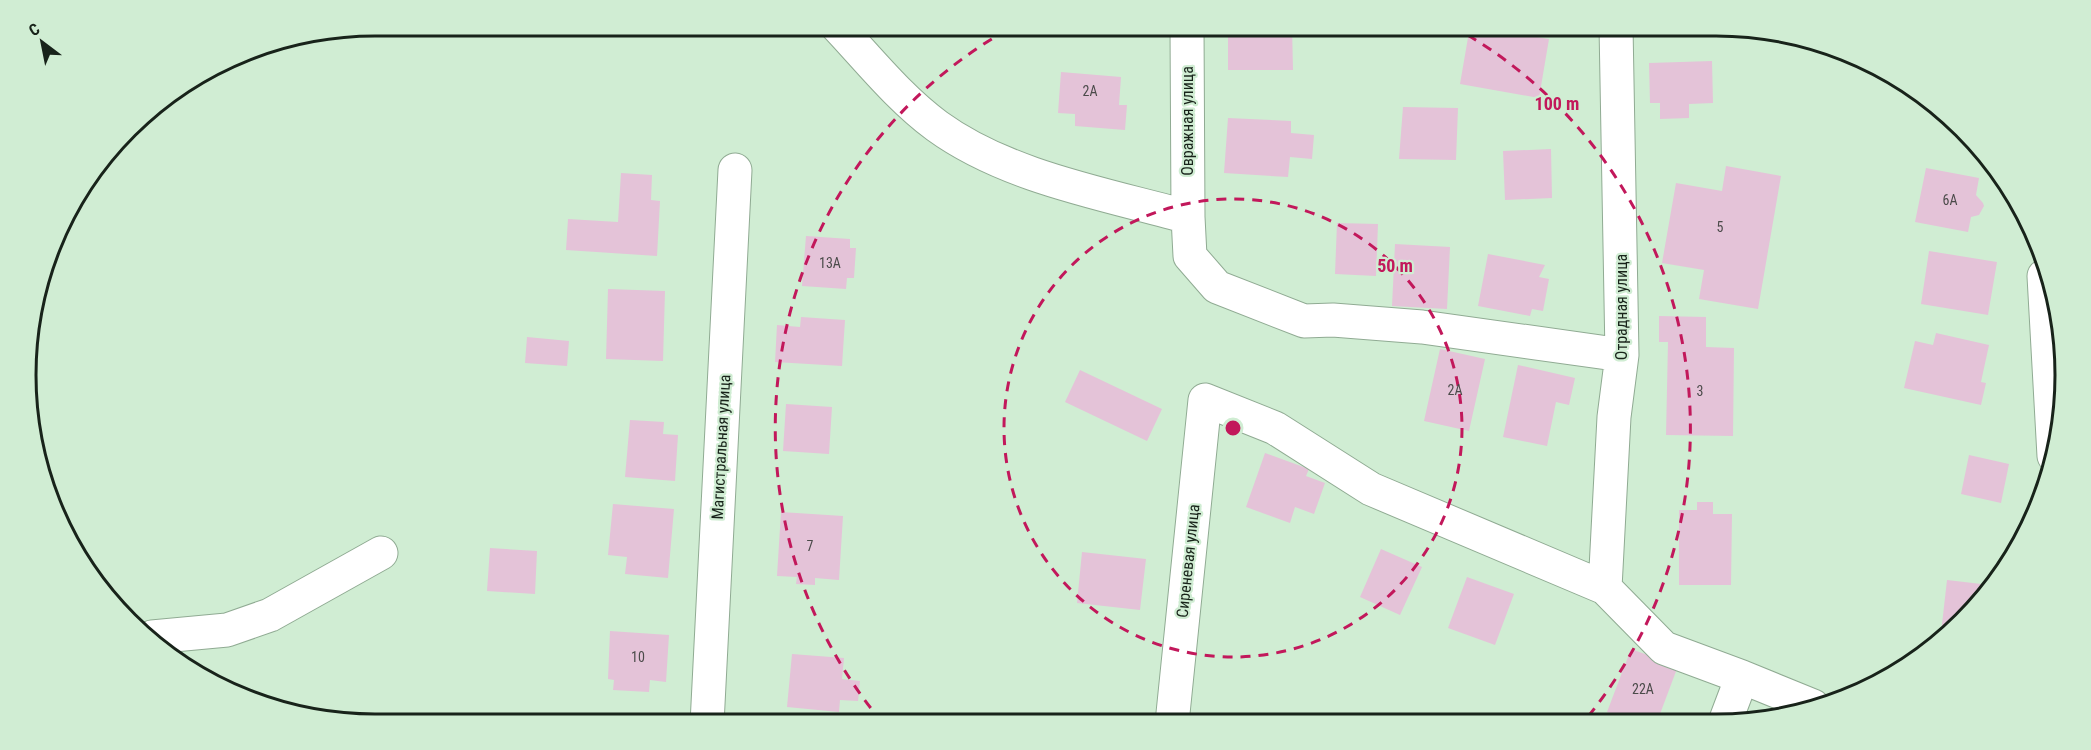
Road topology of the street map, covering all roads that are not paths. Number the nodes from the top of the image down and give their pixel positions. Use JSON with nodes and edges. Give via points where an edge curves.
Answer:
{"nodes":[{"id":1,"x":846,"y":36,"type":"edge"},
{"id":2,"x":1187,"y":36,"type":"edge"},
{"id":3,"x":1616,"y":36,"type":"edge"},
{"id":4,"x":735,"y":170,"type":"dead end"},
{"id":5,"x":1188,"y":217,"type":"junction"},
{"id":6,"x":2045,"y":296,"type":"edge"},
{"id":7,"x":1623,"y":355,"type":"junction"},
{"id":8,"x":2052,"y":419,"type":"edge"},
{"id":9,"x":381,"y":554,"type":"dead end"},
{"id":10,"x":1605,"y":588,"type":"junction"},
{"id":11,"x":159,"y":636,"type":"edge"},
{"id":12,"x":1742,"y":677,"type":"junction"},
{"id":13,"x":1803,"y":702,"type":"edge"},
{"id":14,"x":1728,"y":713,"type":"edge"},
{"id":15,"x":708,"y":714,"type":"edge"},
{"id":16,"x":1173,"y":714,"type":"edge"}],
"edges":[{"from":1,"to":5,"type":"street","via":[[908,102],[980,154],[1031,174]]},
{"from":2,"to":5,"type":"street","name":"Овражная улица"},
{"from":3,"to":7,"type":"street","name":"Отрадная улица"},
{"from":4,"to":15,"type":"street","name":"Магистральная улица"},
{"from":5,"to":7,"type":"street","name":"Овражная улица","via":[[1190,256],[1217,286],[1304,321],[1422,327]]},
{"from":6,"to":8,"type":"street"},
{"from":7,"to":10,"type":"street","name":"Отрадная улица","via":[[1614,417]]},
{"from":9,"to":11,"type":"street","via":[[270,615],[227,630]]},
{"from":10,"to":12,"type":"street","via":[[1664,648]]},
{"from":10,"to":16,"type":"street","name":"Сиреневая улица","via":[[1371,489],[1275,428],[1205,400]]},
{"from":12,"to":13,"type":"street"},
{"from":12,"to":14,"type":"street"}]}
